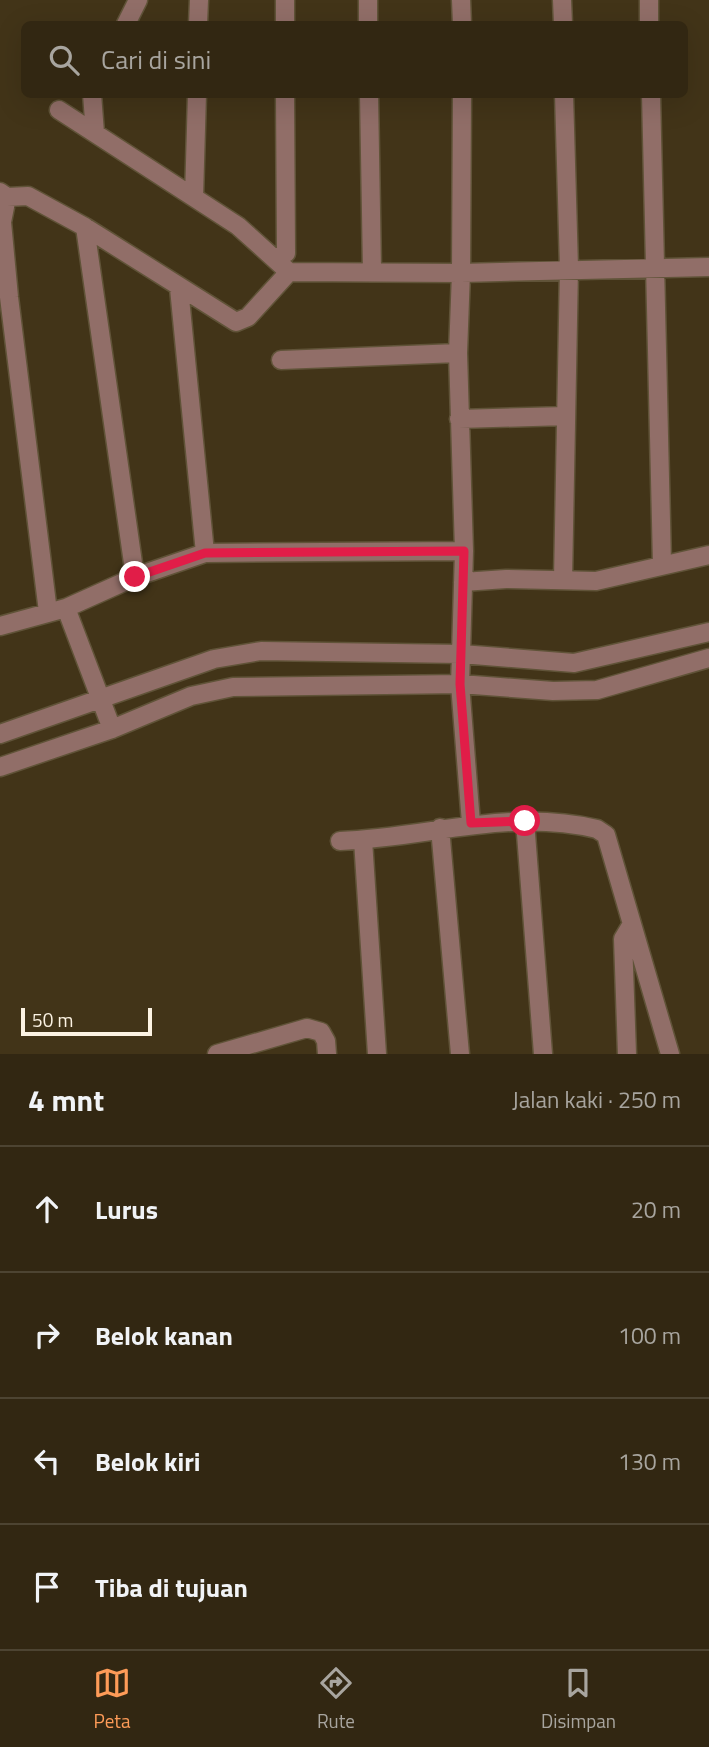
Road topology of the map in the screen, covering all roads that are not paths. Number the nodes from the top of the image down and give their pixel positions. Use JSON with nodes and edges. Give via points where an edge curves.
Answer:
{"nodes":[{"id":1,"x":138,"y":0,"type":"edge"},
{"id":2,"x":199,"y":0,"type":"edge"},
{"id":3,"x":285,"y":0,"type":"edge"},
{"id":4,"x":368,"y":0,"type":"edge"},
{"id":5,"x":461,"y":0,"type":"edge"},
{"id":6,"x":562,"y":0,"type":"edge"},
{"id":7,"x":649,"y":0,"type":"edge"},
{"id":8,"x":128,"y":21,"type":"edge"},
{"id":9,"x":198,"y":21,"type":"edge"},
{"id":10,"x":285,"y":21,"type":"edge"},
{"id":11,"x":368,"y":21,"type":"edge"},
{"id":12,"x":462,"y":21,"type":"edge"},
{"id":13,"x":563,"y":21,"type":"edge"},
{"id":14,"x":649,"y":21,"type":"edge"},
{"id":15,"x":92,"y":98,"type":"edge"},
{"id":16,"x":197,"y":98,"type":"edge"},
{"id":17,"x":285,"y":98,"type":"edge"},
{"id":18,"x":369,"y":98,"type":"edge"},
{"id":19,"x":462,"y":98,"type":"edge"},
{"id":20,"x":564,"y":98,"type":"edge"},
{"id":21,"x":651,"y":98,"type":"edge"},
{"id":22,"x":60,"y":110,"type":"dead end"},
{"id":23,"x":95,"y":133,"type":"junction"},
{"id":24,"x":4,"y":195,"type":"edge"},
{"id":25,"x":194,"y":197,"type":"junction"},
{"id":26,"x":85,"y":227,"type":"junction"},
{"id":27,"x":274,"y":258,"type":"junction"},
{"id":28,"x":709,"y":267,"type":"edge"},
{"id":29,"x":569,"y":268,"type":"junction"},
{"id":30,"x":657,"y":269,"type":"junction"},
{"id":31,"x":372,"y":271,"type":"junction"},
{"id":32,"x":289,"y":272,"type":"junction"},
{"id":33,"x":461,"y":273,"type":"junction"},
{"id":34,"x":179,"y":288,"type":"junction"},
{"id":35,"x":458,"y":353,"type":"junction"},
{"id":36,"x":281,"y":360,"type":"dead end"},
{"id":37,"x":566,"y":416,"type":"junction"},
{"id":38,"x":459,"y":419,"type":"junction"},
{"id":39,"x":464,"y":551,"type":"junction"},
{"id":40,"x":205,"y":553,"type":"junction"},
{"id":41,"x":709,"y":555,"type":"edge"},
{"id":42,"x":662,"y":564,"type":"junction"},
{"id":43,"x":135,"y":577,"type":"junction"},
{"id":44,"x":563,"y":580,"type":"junction"},
{"id":45,"x":463,"y":582,"type":"junction"},
{"id":46,"x":57,"y":610,"type":"junction"},
{"id":47,"x":0,"y":626,"type":"edge"},
{"id":48,"x":709,"y":632,"type":"edge"},
{"id":49,"x":461,"y":654,"type":"junction"},
{"id":50,"x":709,"y":658,"type":"edge"},
{"id":51,"x":460,"y":684,"type":"junction"},
{"id":52,"x":102,"y":700,"type":"junction"},
{"id":53,"x":111,"y":729,"type":"junction"},
{"id":54,"x":0,"y":734,"type":"edge"},
{"id":55,"x":0,"y":767,"type":"edge"},
{"id":56,"x":525,"y":821,"type":"junction"},
{"id":57,"x":471,"y":823,"type":"junction"},
{"id":58,"x":440,"y":828,"type":"junction"},
{"id":59,"x":363,"y":840,"type":"junction"},
{"id":60,"x":341,"y":841,"type":"dead end"},
{"id":61,"x":632,"y":924,"type":"junction"},
{"id":62,"x":217,"y":1054,"type":"edge"},
{"id":63,"x":327,"y":1054,"type":"edge"},
{"id":64,"x":377,"y":1054,"type":"edge"},
{"id":65,"x":460,"y":1054,"type":"edge"},
{"id":66,"x":543,"y":1054,"type":"edge"},
{"id":67,"x":627,"y":1054,"type":"edge"},
{"id":68,"x":670,"y":1054,"type":"edge"}],
"edges":[{"from":1,"to":8,"type":"street"},
{"from":2,"to":9,"type":"street"},
{"from":3,"to":10,"type":"street"},
{"from":4,"to":11,"type":"street"},
{"from":5,"to":12,"type":"street"},
{"from":6,"to":13,"type":"street"},
{"from":7,"to":14,"type":"street"},
{"from":15,"to":23,"type":"street"},
{"from":16,"to":25,"type":"street"},
{"from":17,"to":27,"type":"street","via":[[286,253]]},
{"from":18,"to":31,"type":"street"},
{"from":19,"to":33,"type":"street"},
{"from":20,"to":29,"type":"street"},
{"from":21,"to":30,"type":"street"},
{"from":22,"to":23,"type":"street"},
{"from":23,"to":25,"type":"street"},
{"from":24,"to":26,"type":"street","via":[[28,196]]},
{"from":24,"to":46,"type":"street","via":[[9,297]]},
{"from":25,"to":27,"type":"street","via":[[238,226]]},
{"from":26,"to":34,"type":"street"},
{"from":26,"to":43,"type":"street"},
{"from":27,"to":32,"type":"street"},
{"from":28,"to":30,"type":"street"},
{"from":29,"to":30,"type":"street"},
{"from":29,"to":33,"type":"street"},
{"from":29,"to":37,"type":"street"},
{"from":30,"to":42,"type":"street"},
{"from":31,"to":32,"type":"street"},
{"from":31,"to":33,"type":"street"},
{"from":32,"to":34,"type":"street","via":[[248,317],[236,322]]},
{"from":33,"to":35,"type":"street"},
{"from":34,"to":40,"type":"street"},
{"from":35,"to":36,"type":"street"},
{"from":35,"to":38,"type":"street"},
{"from":37,"to":38,"type":"street"},
{"from":37,"to":44,"type":"street"},
{"from":38,"to":39,"type":"street"},
{"from":39,"to":40,"type":"street"},
{"from":39,"to":45,"type":"street"},
{"from":40,"to":43,"type":"street"},
{"from":41,"to":42,"type":"street"},
{"from":42,"to":44,"type":"street","via":[[596,581]]},
{"from":43,"to":46,"type":"street"},
{"from":44,"to":45,"type":"street"},
{"from":45,"to":49,"type":"street"},
{"from":46,"to":47,"type":"street"},
{"from":46,"to":52,"type":"street"},
{"from":48,"to":49,"type":"street","via":[[574,663]]},
{"from":49,"to":51,"type":"street"},
{"from":49,"to":52,"type":"street","via":[[261,651],[214,659]]},
{"from":50,"to":51,"type":"street","via":[[597,690]]},
{"from":51,"to":53,"type":"street","via":[[233,687],[191,696]]},
{"from":51,"to":57,"type":"street"},
{"from":52,"to":53,"type":"street"},
{"from":52,"to":54,"type":"street"},
{"from":53,"to":55,"type":"street"},
{"from":56,"to":57,"type":"street"},
{"from":56,"to":61,"type":"street","via":[[588,827],[606,835]]},
{"from":56,"to":66,"type":"street"},
{"from":57,"to":58,"type":"street"},
{"from":58,"to":59,"type":"street"},
{"from":58,"to":65,"type":"street"},
{"from":59,"to":60,"type":"street"},
{"from":59,"to":64,"type":"street"},
{"from":61,"to":67,"type":"street","via":[[622,950]]},
{"from":61,"to":68,"type":"street"},
{"from":62,"to":63,"type":"street","via":[[307,1028],[321,1032]]}]}
